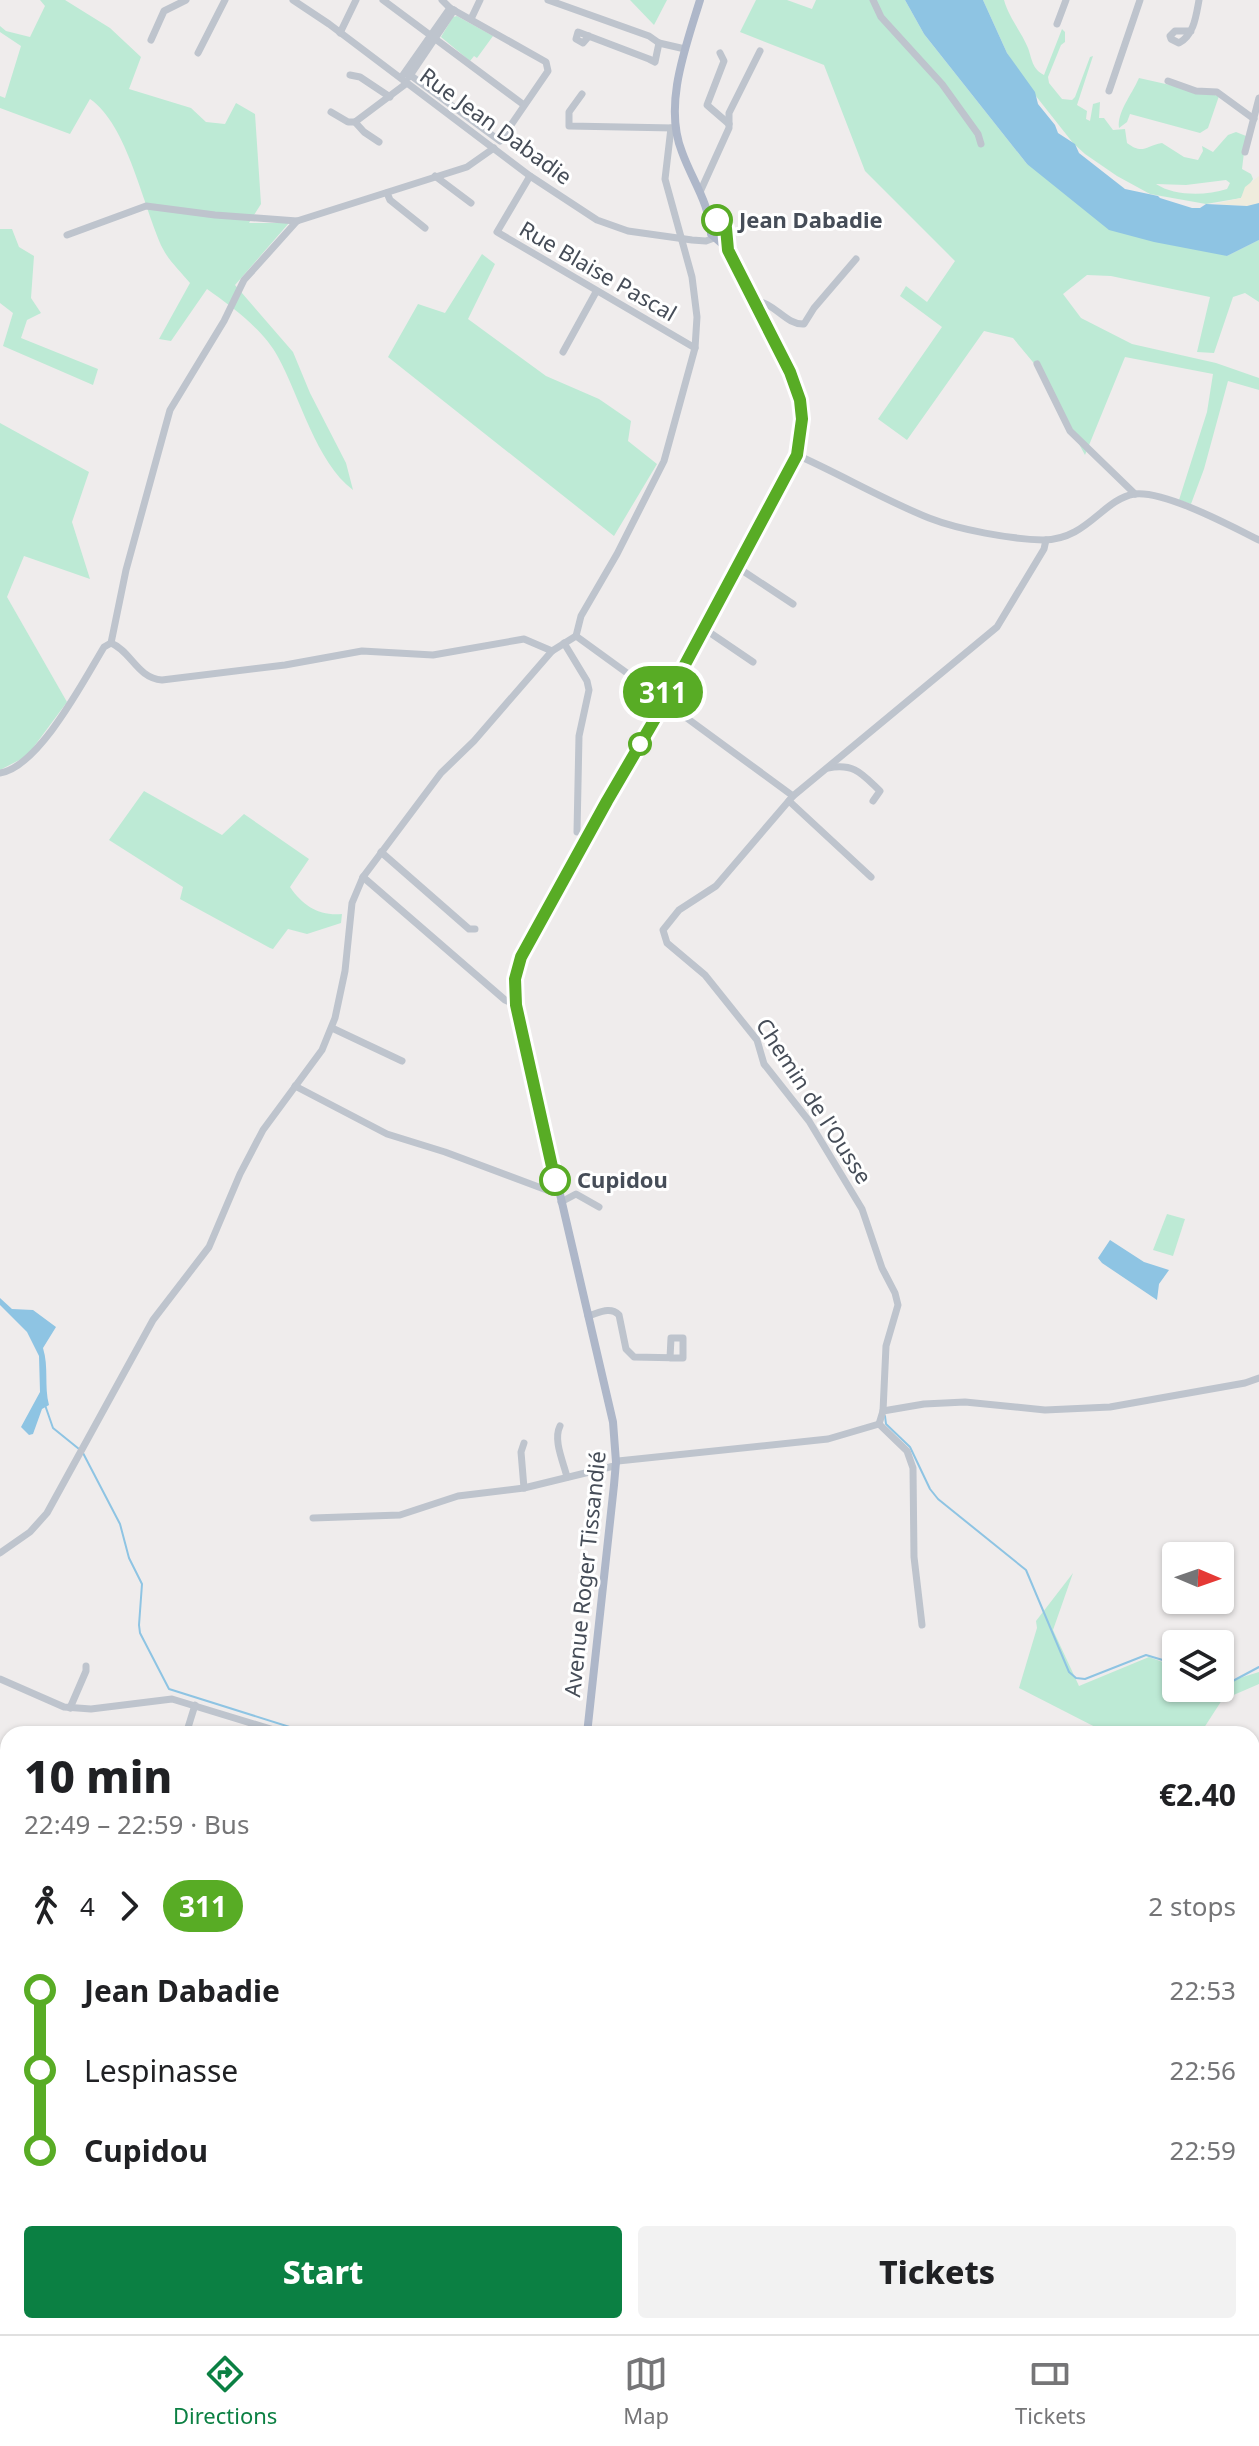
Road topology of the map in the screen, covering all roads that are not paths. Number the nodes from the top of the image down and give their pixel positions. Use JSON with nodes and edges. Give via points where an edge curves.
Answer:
{"nodes":[{"id":1,"x":186,"y":0,"type":"edge"},
{"id":2,"x":225,"y":0,"type":"edge"},
{"id":3,"x":293,"y":0,"type":"edge"},
{"id":4,"x":356,"y":0,"type":"edge"},
{"id":5,"x":383,"y":0,"type":"edge"},
{"id":6,"x":442,"y":0,"type":"edge"},
{"id":7,"x":480,"y":0,"type":"edge"},
{"id":8,"x":548,"y":0,"type":"edge"},
{"id":9,"x":700,"y":0,"type":"edge"},
{"id":10,"x":873,"y":0,"type":"edge"},
{"id":11,"x":1066,"y":0,"type":"edge"},
{"id":12,"x":1140,"y":0,"type":"edge"},
{"id":13,"x":1199,"y":0,"type":"edge"},
{"id":14,"x":452,"y":9,"type":"junction"},
{"id":15,"x":471,"y":19,"type":"junction"},
{"id":16,"x":1057,"y":24,"type":"dead end"},
{"id":17,"x":1191,"y":31,"type":"dead end"},
{"id":18,"x":340,"y":33,"type":"junction"},
{"id":19,"x":589,"y":36,"type":"dead end"},
{"id":20,"x":433,"y":38,"type":"junction"},
{"id":21,"x":151,"y":40,"type":"dead end"},
{"id":22,"x":659,"y":43,"type":"junction"},
{"id":23,"x":685,"y":49,"type":"junction"},
{"id":24,"x":760,"y":51,"type":"dead end"},
{"id":25,"x":198,"y":53,"type":"dead end"},
{"id":26,"x":720,"y":53,"type":"dead end"},
{"id":27,"x":350,"y":75,"type":"dead end"},
{"id":28,"x":406,"y":78,"type":"junction"},
{"id":29,"x":1168,"y":81,"type":"dead end"},
{"id":30,"x":1109,"y":91,"type":"dead end"},
{"id":31,"x":582,"y":94,"type":"dead end"},
{"id":32,"x":390,"y":97,"type":"junction"},
{"id":33,"x":1259,"y":98,"type":"edge"},
{"id":34,"x":524,"y":105,"type":"junction"},
{"id":35,"x":1258,"y":109,"type":"edge"},
{"id":36,"x":331,"y":112,"type":"dead end"},
{"id":37,"x":1254,"y":119,"type":"junction"},
{"id":38,"x":355,"y":122,"type":"junction"},
{"id":39,"x":729,"y":124,"type":"junction"},
{"id":40,"x":673,"y":128,"type":"junction"},
{"id":41,"x":379,"y":142,"type":"dead end"},
{"id":42,"x":981,"y":144,"type":"dead end"},
{"id":43,"x":494,"y":148,"type":"junction"},
{"id":44,"x":1245,"y":152,"type":"dead end"},
{"id":45,"x":435,"y":176,"type":"junction"},
{"id":46,"x":530,"y":176,"type":"junction"},
{"id":47,"x":700,"y":192,"type":"junction"},
{"id":48,"x":387,"y":193,"type":"junction"},
{"id":49,"x":471,"y":203,"type":"dead end"},
{"id":50,"x":707,"y":209,"type":"junction"},
{"id":51,"x":297,"y":221,"type":"junction"},
{"id":52,"x":425,"y":228,"type":"dead end"},
{"id":53,"x":715,"y":234,"type":"junction"},
{"id":54,"x":67,"y":235,"type":"dead end"},
{"id":55,"x":681,"y":239,"type":"junction"},
{"id":56,"x":856,"y":259,"type":"dead end"},
{"id":57,"x":596,"y":292,"type":"junction"},
{"id":58,"x":754,"y":301,"type":"junction"},
{"id":59,"x":695,"y":348,"type":"junction"},
{"id":60,"x":563,"y":352,"type":"dead end"},
{"id":61,"x":1037,"y":364,"type":"dead end"},
{"id":62,"x":797,"y":455,"type":"junction"},
{"id":63,"x":1135,"y":494,"type":"junction"},
{"id":64,"x":1061,"y":537,"type":"junction"},
{"id":65,"x":1046,"y":540,"type":"junction"},
{"id":66,"x":1259,"y":540,"type":"edge"},
{"id":67,"x":1044,"y":549,"type":"junction"},
{"id":68,"x":737,"y":567,"type":"junction"},
{"id":69,"x":793,"y":604,"type":"dead end"},
{"id":70,"x":703,"y":628,"type":"junction"},
{"id":71,"x":576,"y":636,"type":"junction"},
{"id":72,"x":111,"y":643,"type":"junction"},
{"id":73,"x":564,"y":643,"type":"junction"},
{"id":74,"x":552,"y":651,"type":"junction"},
{"id":75,"x":753,"y":662,"type":"dead end"},
{"id":76,"x":674,"y":685,"type":"junction"},
{"id":77,"x":667,"y":697,"type":"junction"},
{"id":78,"x":828,"y":768,"type":"junction"},
{"id":79,"x":0,"y":773,"type":"edge"},
{"id":80,"x":791,"y":799,"type":"junction"},
{"id":81,"x":873,"y":801,"type":"dead end"},
{"id":82,"x":577,"y":832,"type":"dead end"},
{"id":83,"x":381,"y":852,"type":"junction"},
{"id":84,"x":363,"y":877,"type":"junction"},
{"id":85,"x":871,"y":877,"type":"dead end"},
{"id":86,"x":475,"y":929,"type":"dead end"},
{"id":87,"x":516,"y":1005,"type":"junction"},
{"id":88,"x":332,"y":1028,"type":"junction"},
{"id":89,"x":402,"y":1061,"type":"dead end"},
{"id":90,"x":295,"y":1086,"type":"junction"},
{"id":91,"x":558,"y":1191,"type":"junction"},
{"id":92,"x":561,"y":1202,"type":"junction"},
{"id":93,"x":599,"y":1207,"type":"dead end"},
{"id":94,"x":588,"y":1316,"type":"junction"},
{"id":95,"x":670,"y":1358,"type":"dead end"},
{"id":96,"x":1259,"y":1378,"type":"edge"},
{"id":97,"x":883,"y":1411,"type":"junction"},
{"id":98,"x":879,"y":1424,"type":"junction"},
{"id":99,"x":560,"y":1426,"type":"dead end"},
{"id":100,"x":524,"y":1443,"type":"dead end"},
{"id":101,"x":616,"y":1462,"type":"junction"},
{"id":102,"x":567,"y":1477,"type":"junction"},
{"id":103,"x":524,"y":1488,"type":"junction"},
{"id":104,"x":313,"y":1518,"type":"dead end"},
{"id":105,"x":0,"y":1553,"type":"edge"},
{"id":106,"x":922,"y":1625,"type":"dead end"},
{"id":107,"x":86,"y":1666,"type":"dead end"},
{"id":108,"x":0,"y":1679,"type":"edge"},
{"id":109,"x":195,"y":1705,"type":"junction"},
{"id":110,"x":70,"y":1708,"type":"junction"},
{"id":111,"x":188,"y":1726,"type":"edge"},
{"id":112,"x":262,"y":1726,"type":"edge"},
{"id":113,"x":588,"y":1726,"type":"edge"}],
"edges":[{"from":1,"to":21,"type":"street","via":[[164,11]]},
{"from":2,"to":25,"type":"street"},
{"from":3,"to":18,"type":"street","name":"Rue Jean Dabadie"},
{"from":4,"to":18,"type":"street"},
{"from":5,"to":20,"type":"street"},
{"from":6,"to":14,"type":"street"},
{"from":7,"to":15,"type":"street"},
{"from":8,"to":22,"type":"street"},
{"from":9,"to":23,"type":"main road"},
{"from":10,"to":42,"type":"street","via":[[881,17],[942,84]]},
{"from":11,"to":16,"type":"street"},
{"from":12,"to":30,"type":"street"},
{"from":13,"to":17,"type":"street"},
{"from":14,"to":15,"type":"street"},
{"from":14,"to":20,"type":"street"},
{"from":15,"to":34,"type":"street","via":[[546,62],[548,71]]},
{"from":18,"to":28,"type":"street","name":"Rue Jean Dabadie"},
{"from":19,"to":22,"type":"street","via":[[655,62]]},
{"from":20,"to":28,"type":"street"},
{"from":20,"to":34,"type":"street"},
{"from":22,"to":23,"type":"street"},
{"from":23,"to":40,"type":"main road"},
{"from":24,"to":39,"type":"street","via":[[729,113]]},
{"from":26,"to":39,"type":"street","via":[[724,61],[707,105]]},
{"from":27,"to":32,"type":"street"},
{"from":28,"to":32,"type":"street"},
{"from":28,"to":34,"type":"street","via":[[500,141]]},
{"from":28,"to":43,"type":"street","name":"Rue Jean Dabadie"},
{"from":29,"to":37,"type":"street","via":[[1217,92]]},
{"from":31,"to":40,"type":"street","via":[[569,112],[569,126]]},
{"from":32,"to":38,"type":"street"},
{"from":33,"to":35,"type":"street"},
{"from":35,"to":37,"type":"street"},
{"from":36,"to":38,"type":"street"},
{"from":37,"to":44,"type":"street"},
{"from":38,"to":41,"type":"street"},
{"from":39,"to":47,"type":"street"},
{"from":40,"to":47,"type":"main road"},
{"from":40,"to":55,"type":"street","via":[[665,179]]},
{"from":43,"to":45,"type":"street","via":[[467,167]]},
{"from":43,"to":46,"type":"street","name":"Rue Jean Dabadie"},
{"from":45,"to":48,"type":"street"},
{"from":45,"to":49,"type":"street"},
{"from":46,"to":55,"type":"street","name":"Rue Jean Dabadie","via":[[597,220]]},
{"from":46,"to":57,"type":"street","name":"Rue Blaise Pascal","via":[[497,232]]},
{"from":47,"to":50,"type":"main road"},
{"from":48,"to":51,"type":"street"},
{"from":48,"to":52,"type":"street"},
{"from":50,"to":53,"type":"main road"},
{"from":50,"to":53,"type":"main road","via":[[720,223],[715,223]]},
{"from":51,"to":54,"type":"street","via":[[146,206]]},
{"from":51,"to":72,"type":"street","via":[[244,280],[175,399]]},
{"from":53,"to":55,"type":"street","name":"Rue Jean Dabadie"},
{"from":53,"to":58,"type":"main road"},
{"from":55,"to":59,"type":"street","via":[[692,277]]},
{"from":56,"to":58,"type":"street","via":[[804,324]]},
{"from":57,"to":59,"type":"street","name":"Rue Blaise Pascal"},
{"from":57,"to":60,"type":"street"},
{"from":58,"to":62,"type":"main road","via":[[800,400]]},
{"from":59,"to":71,"type":"street","via":[[664,461],[581,616]]},
{"from":61,"to":63,"type":"street","via":[[1070,431]]},
{"from":62,"to":65,"type":"street","via":[[932,519]]},
{"from":62,"to":68,"type":"main road"},
{"from":63,"to":64,"type":"street"},
{"from":63,"to":66,"type":"street","via":[[1172,501]]},
{"from":64,"to":65,"type":"street"},
{"from":64,"to":67,"type":"street","name":"Chemin de l'Ousse"},
{"from":65,"to":67,"type":"street","name":"Chemin de l'Ousse"},
{"from":67,"to":78,"type":"street","name":"Chemin de l'Ousse","via":[[997,627]]},
{"from":68,"to":69,"type":"street"},
{"from":68,"to":70,"type":"main road"},
{"from":70,"to":75,"type":"street"},
{"from":70,"to":76,"type":"main road"},
{"from":71,"to":73,"type":"street"},
{"from":71,"to":77,"type":"street"},
{"from":72,"to":74,"type":"street","via":[[148,677],[162,680],[362,651],[433,655],[524,639]]},
{"from":72,"to":79,"type":"street","via":[[31,757]]},
{"from":73,"to":74,"type":"street"},
{"from":73,"to":82,"type":"street","via":[[589,690],[579,736]]},
{"from":74,"to":83,"type":"street","via":[[441,773]]},
{"from":76,"to":77,"type":"main road","via":[[667,686]]},
{"from":76,"to":77,"type":"main road","via":[[679,693]]},
{"from":77,"to":80,"type":"street"},
{"from":77,"to":87,"type":"main road","name":"Avenue Roger Tissandié","via":[[521,957]]},
{"from":78,"to":80,"type":"street","name":"Chemin de l'Ousse"},
{"from":78,"to":81,"type":"street","via":[[856,769],[880,791]]},
{"from":80,"to":85,"type":"street"},
{"from":80,"to":97,"type":"street","name":"Chemin de l'Ousse","via":[[716,886],[679,910],[663,930],[667,943],[705,975],[757,1040],[764,1064],[809,1121],[862,1209],[898,1305],[886,1346]]},
{"from":83,"to":84,"type":"street"},
{"from":83,"to":86,"type":"street"},
{"from":84,"to":87,"type":"street"},
{"from":84,"to":88,"type":"street","via":[[352,903]]},
{"from":87,"to":91,"type":"main road","name":"Avenue Roger Tissandié"},
{"from":88,"to":89,"type":"street"},
{"from":88,"to":90,"type":"street"},
{"from":90,"to":91,"type":"street","via":[[387,1134]]},
{"from":90,"to":105,"type":"street","via":[[263,1130],[209,1247],[153,1320],[39,1524]]},
{"from":91,"to":92,"type":"main road","name":"Avenue Roger Tissandié"},
{"from":92,"to":93,"type":"street","via":[[576,1194]]},
{"from":92,"to":94,"type":"main road","name":"Avenue Roger Tissandié"},
{"from":94,"to":95,"type":"street","via":[[615,1311],[626,1349],[634,1357]]},
{"from":94,"to":101,"type":"main road","name":"Avenue Roger Tissandié","via":[[613,1422]]},
{"from":96,"to":97,"type":"street","via":[[1110,1407],[1045,1410],[965,1402]]},
{"from":97,"to":98,"type":"street","name":"Chemin de l'Ousse"},
{"from":98,"to":101,"type":"street","via":[[828,1439]]},
{"from":98,"to":106,"type":"street","via":[[907,1451],[913,1468],[914,1557]]},
{"from":99,"to":102,"type":"street","via":[[556,1431]]},
{"from":100,"to":103,"type":"street"},
{"from":101,"to":102,"type":"street"},
{"from":101,"to":113,"type":"main road","name":"Avenue Roger Tissandié"},
{"from":102,"to":103,"type":"street"},
{"from":103,"to":104,"type":"street","via":[[458,1496],[400,1515]]},
{"from":107,"to":110,"type":"street"},
{"from":108,"to":110,"type":"street"},
{"from":109,"to":110,"type":"street","via":[[161,1699]]},
{"from":109,"to":111,"type":"street"},
{"from":109,"to":112,"type":"street"}]}
